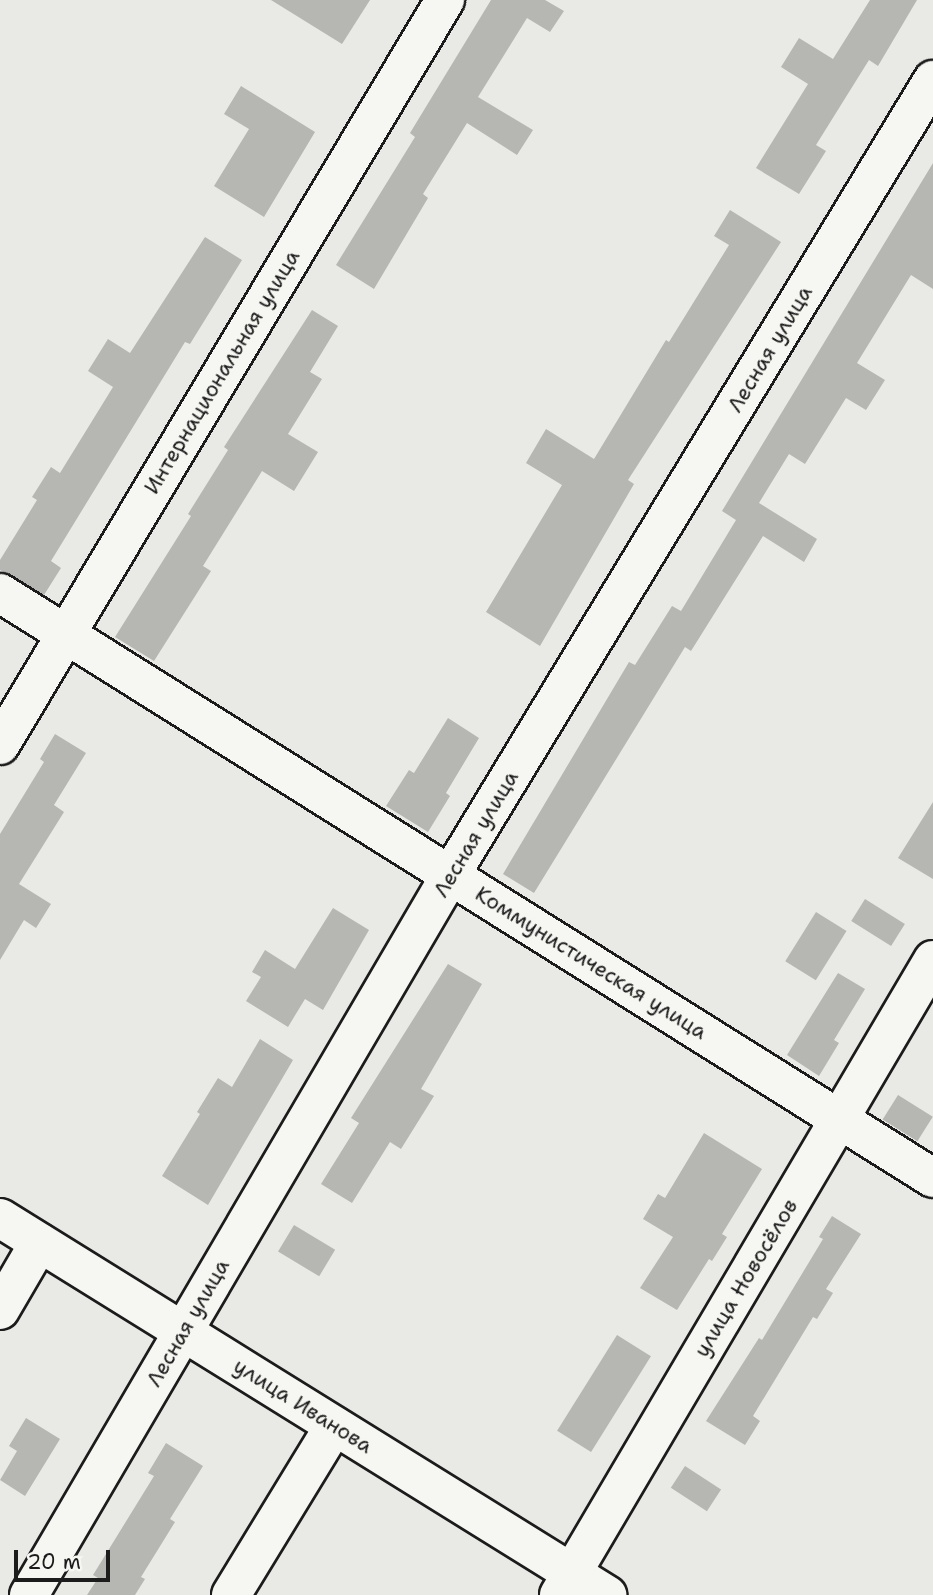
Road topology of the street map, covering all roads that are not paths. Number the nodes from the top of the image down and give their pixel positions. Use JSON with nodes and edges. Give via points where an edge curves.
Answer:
{"nodes":[{"id":1,"x":445,"y":0,"type":"edge"},
{"id":2,"x":933,"y":80,"type":"edge"},
{"id":3,"x":0,"y":593,"type":"edge"},
{"id":4,"x":65,"y":635,"type":"junction"},
{"id":5,"x":0,"y":745,"type":"edge"},
{"id":6,"x":451,"y":874,"type":"junction"},
{"id":7,"x":933,"y":960,"type":"edge"},
{"id":8,"x":839,"y":1120,"type":"junction"},
{"id":9,"x":933,"y":1178,"type":"edge"},
{"id":10,"x":0,"y":1218,"type":"edge"},
{"id":11,"x":40,"y":1243,"type":"junction"},
{"id":12,"x":0,"y":1310,"type":"edge"},
{"id":13,"x":183,"y":1331,"type":"junction"},
{"id":14,"x":334,"y":1426,"type":"junction"},
{"id":15,"x":566,"y":1584,"type":"edge"},
{"id":16,"x":29,"y":1595,"type":"edge"},
{"id":17,"x":231,"y":1595,"type":"edge"},
{"id":18,"x":607,"y":1595,"type":"edge"}],
"edges":[{"from":1,"to":4,"type":"street","name":"Интернациональная улица"},
{"from":2,"to":6,"type":"street","name":"Лесная улица"},
{"from":3,"to":4,"type":"street","name":"Коммунистическая улица"},
{"from":4,"to":5,"type":"street","name":"Интернациональная улица"},
{"from":4,"to":6,"type":"street","name":"Коммунистическая улица"},
{"from":6,"to":8,"type":"street","name":"Коммунистическая улица"},
{"from":6,"to":13,"type":"street","name":"Лесная улица"},
{"from":7,"to":8,"type":"street","name":"улица Новосёлов"},
{"from":8,"to":9,"type":"street","name":"Коммунистическая улица"},
{"from":8,"to":15,"type":"street","name":"улица Новосёлов"},
{"from":10,"to":11,"type":"street","name":"улица Иванова"},
{"from":11,"to":12,"type":"street"},
{"from":11,"to":13,"type":"street","name":"улица Иванова"},
{"from":13,"to":14,"type":"street","name":"улица Иванова"},
{"from":13,"to":16,"type":"street","name":"Лесная улица"},
{"from":14,"to":15,"type":"street","name":"улица Иванова"},
{"from":14,"to":17,"type":"street"},
{"from":15,"to":18,"type":"street","name":"улица Иванова"}]}
